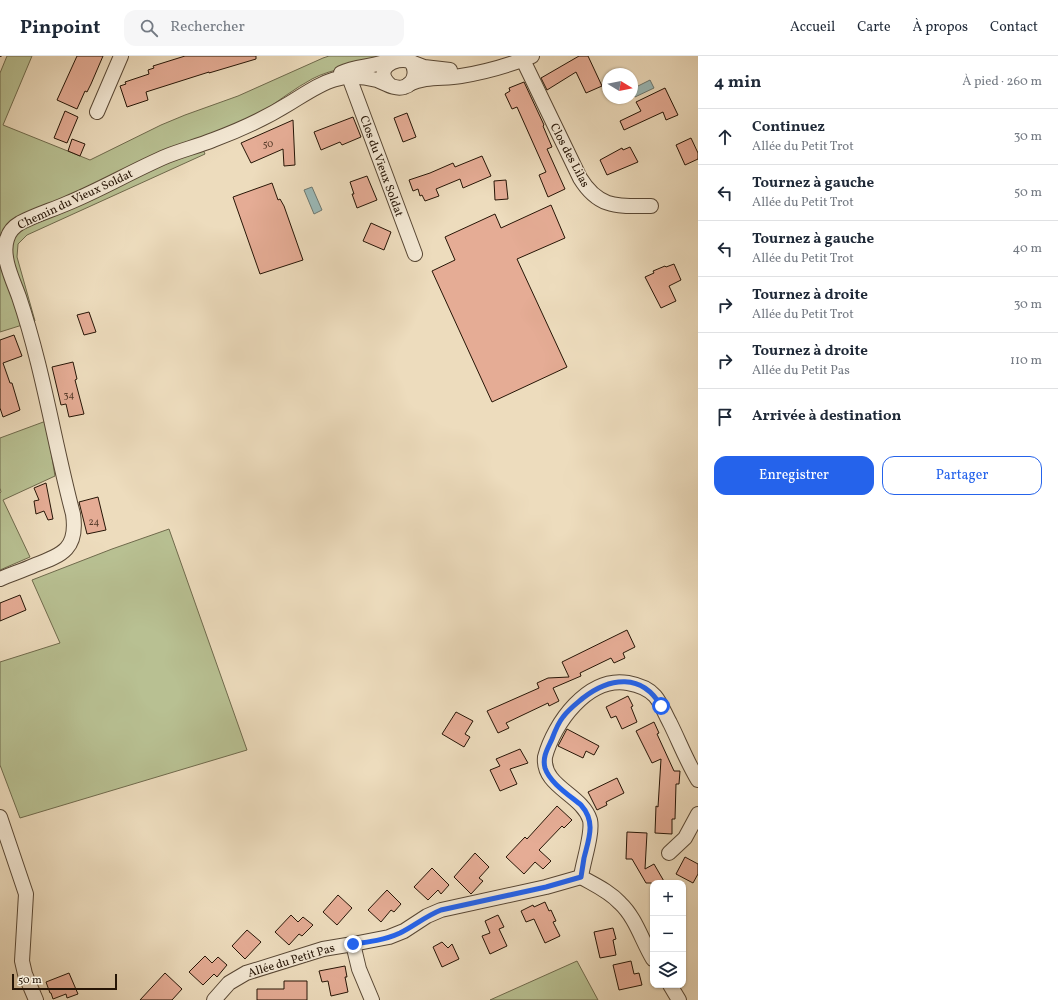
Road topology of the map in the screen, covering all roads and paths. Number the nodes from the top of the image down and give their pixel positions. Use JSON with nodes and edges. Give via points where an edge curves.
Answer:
{"nodes":[{"id":1,"x":121,"y":56,"type":"edge"},
{"id":2,"x":404,"y":58,"type":"edge"},
{"id":3,"x":528,"y":58,"type":"edge"},
{"id":4,"x":387,"y":61,"type":"junction"},
{"id":5,"x":481,"y":72,"type":"junction"},
{"id":6,"x":349,"y":77,"type":"junction"},
{"id":7,"x":331,"y":80,"type":"junction"},
{"id":8,"x":409,"y":84,"type":"junction"},
{"id":9,"x":390,"y":85,"type":"junction"},
{"id":10,"x":97,"y":112,"type":"dead end"},
{"id":11,"x":651,"y":206,"type":"dead end"},
{"id":12,"x":415,"y":254,"type":"dead end"},
{"id":13,"x":0,"y":578,"type":"edge"},
{"id":14,"x":698,"y":780,"type":"edge"},
{"id":15,"x":698,"y":814,"type":"edge"},
{"id":16,"x":0,"y":817,"type":"edge"},
{"id":17,"x":669,"y":853,"type":"dead end"},
{"id":18,"x":581,"y":877,"type":"junction"},
{"id":19,"x":353,"y":944,"type":"junction"},
{"id":20,"x":650,"y":954,"type":"edge"},
{"id":21,"x":672,"y":988,"type":"edge"},
{"id":22,"x":36,"y":1000,"type":"edge"},
{"id":23,"x":214,"y":1000,"type":"edge"},
{"id":24,"x":372,"y":1000,"type":"edge"},
{"id":25,"x":679,"y":1000,"type":"edge"}],
"edges":[{"from":1,"to":10,"type":"street"},
{"from":2,"to":4,"type":"street","via":[[395,57]]},
{"from":2,"to":5,"type":"street","via":[[424,67]]},
{"from":2,"to":8,"type":"street","via":[[414,67],[413,79]]},
{"from":3,"to":5,"type":"street"},
{"from":3,"to":11,"type":"street","name":"Clos des Lilas","via":[[580,178],[588,190],[608,204]]},
{"from":4,"to":7,"type":"street","name":"Chemin du Vieux Soldat","via":[[346,71]]},
{"from":4,"to":9,"type":"street","via":[[383,72]]},
{"from":5,"to":8,"type":"street","via":[[459,77],[423,79]]},
{"from":6,"to":7,"type":"street","name":"Chemin du Vieux Soldat"},
{"from":6,"to":9,"type":"street","name":"Chemin du Vieux Soldat"},
{"from":6,"to":12,"type":"street","name":"Clos du Vieux Soldat"},
{"from":7,"to":13,"type":"street","name":"Chemin du Vieux Soldat","via":[[249,126],[163,158],[69,203],[20,223],[10,231],[6,243],[6,258],[32,338],[74,526],[69,545],[62,553],[51,560]]},
{"from":8,"to":9,"type":"street","via":[[401,88]]},
{"from":14,"to":18,"type":"street","via":[[661,706],[654,695],[645,688],[626,682],[612,682],[593,691],[574,705],[558,726],[546,751],[544,762],[552,779],[581,805],[590,821]]},
{"from":15,"to":17,"type":"street","via":[[685,838]]},
{"from":16,"to":22,"type":"street","via":[[26,894],[22,961]]},
{"from":18,"to":19,"type":"street","name":"Allée du Petit Pas","via":[[441,910],[398,934]]},
{"from":18,"to":20,"type":"street","via":[[621,903],[634,921]]},
{"from":19,"to":23,"type":"street","name":"Allée du Petit Pas","via":[[323,948],[246,973],[229,983]]},
{"from":19,"to":24,"type":"street","via":[[359,970]]},
{"from":21,"to":25,"type":"street"}]}
